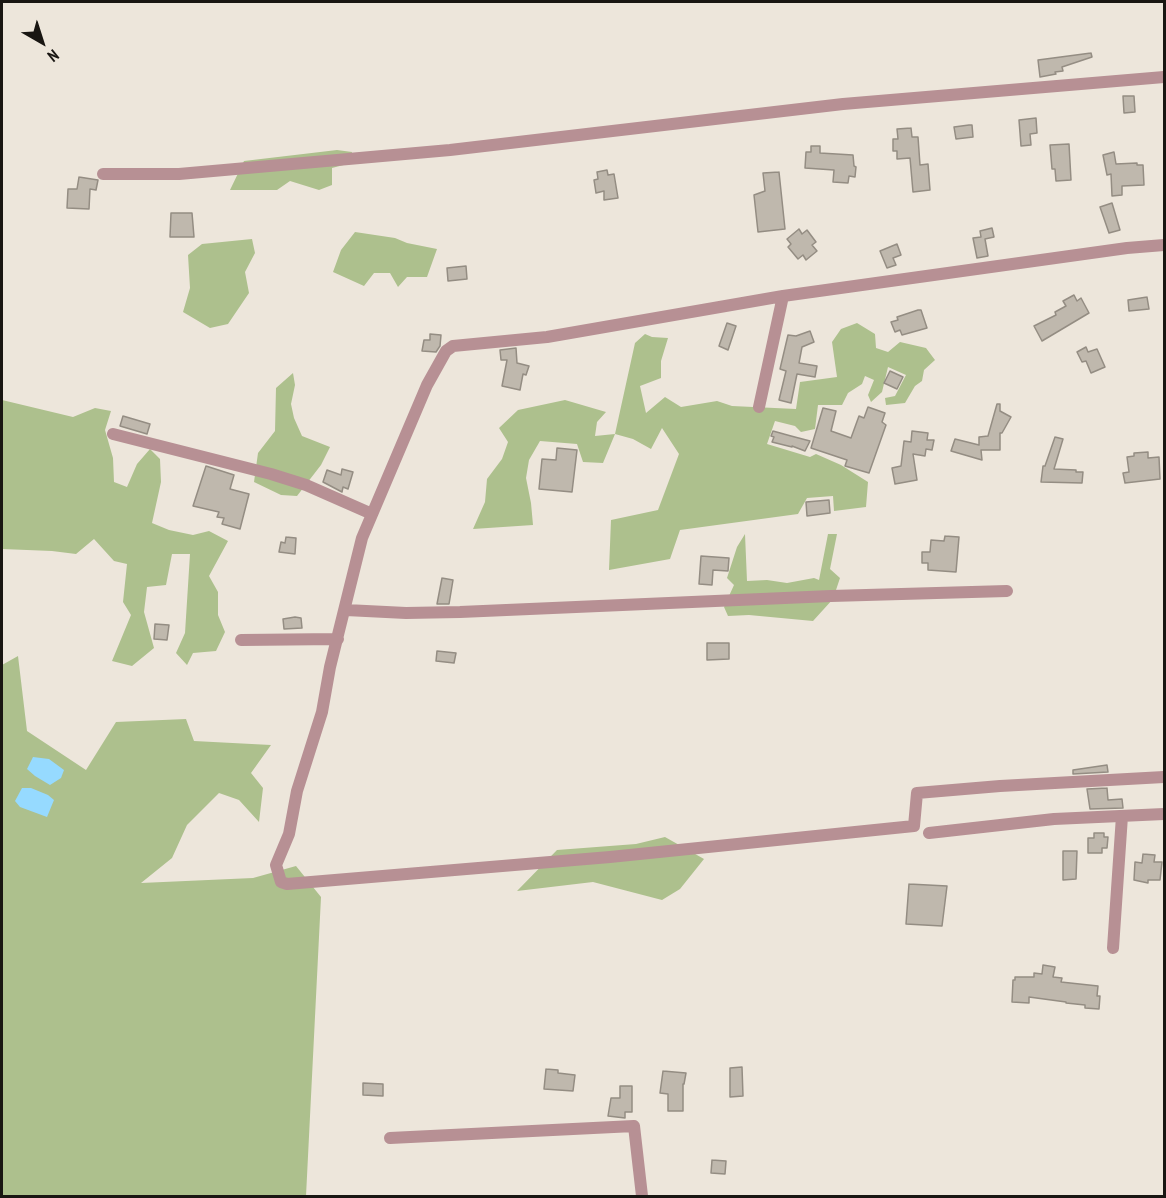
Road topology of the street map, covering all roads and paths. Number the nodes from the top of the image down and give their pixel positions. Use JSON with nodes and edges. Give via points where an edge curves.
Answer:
{"nodes":[{"id":1,"x":1164,"y":77,"type":"edge"},
{"id":2,"x":103,"y":174,"type":"dead end"},
{"id":3,"x":1164,"y":245,"type":"edge"},
{"id":4,"x":783,"y":296,"type":"junction"},
{"id":5,"x":759,"y":407,"type":"dead end"},
{"id":6,"x":113,"y":434,"type":"dead end"},
{"id":7,"x":372,"y":514,"type":"junction"},
{"id":8,"x":1007,"y":591,"type":"dead end"},
{"id":9,"x":346,"y":610,"type":"junction"},
{"id":10,"x":338,"y":639,"type":"junction"},
{"id":11,"x":241,"y":640,"type":"dead end"},
{"id":12,"x":1164,"y":777,"type":"edge"},
{"id":13,"x":1164,"y":814,"type":"edge"},
{"id":14,"x":1122,"y":816,"type":"junction"},
{"id":15,"x":929,"y":833,"type":"dead end"},
{"id":16,"x":1113,"y":948,"type":"dead end"},
{"id":17,"x":390,"y":1138,"type":"dead end"},
{"id":18,"x":642,"y":1197,"type":"edge"}],
"edges":[{"from":1,"to":2,"type":"street","via":[[843,104],[450,150],[179,174]]},
{"from":3,"to":4,"type":"street"},
{"from":4,"to":5,"type":"street"},
{"from":4,"to":7,"type":"street","via":[[547,337],[453,346],[446,351],[427,385]]},
{"from":6,"to":7,"type":"street","via":[[271,474]]},
{"from":7,"to":9,"type":"street"},
{"from":8,"to":9,"type":"street","via":[[460,612]]},
{"from":9,"to":10,"type":"street"},
{"from":10,"to":11,"type":"street"},
{"from":10,"to":12,"type":"street","via":[[289,834],[276,865],[281,882],[287,884],[914,826],[917,793]]},
{"from":13,"to":14,"type":"street"},
{"from":14,"to":15,"type":"street","via":[[1053,819]]},
{"from":14,"to":16,"type":"street"},
{"from":17,"to":18,"type":"street","via":[[634,1126]]}]}
